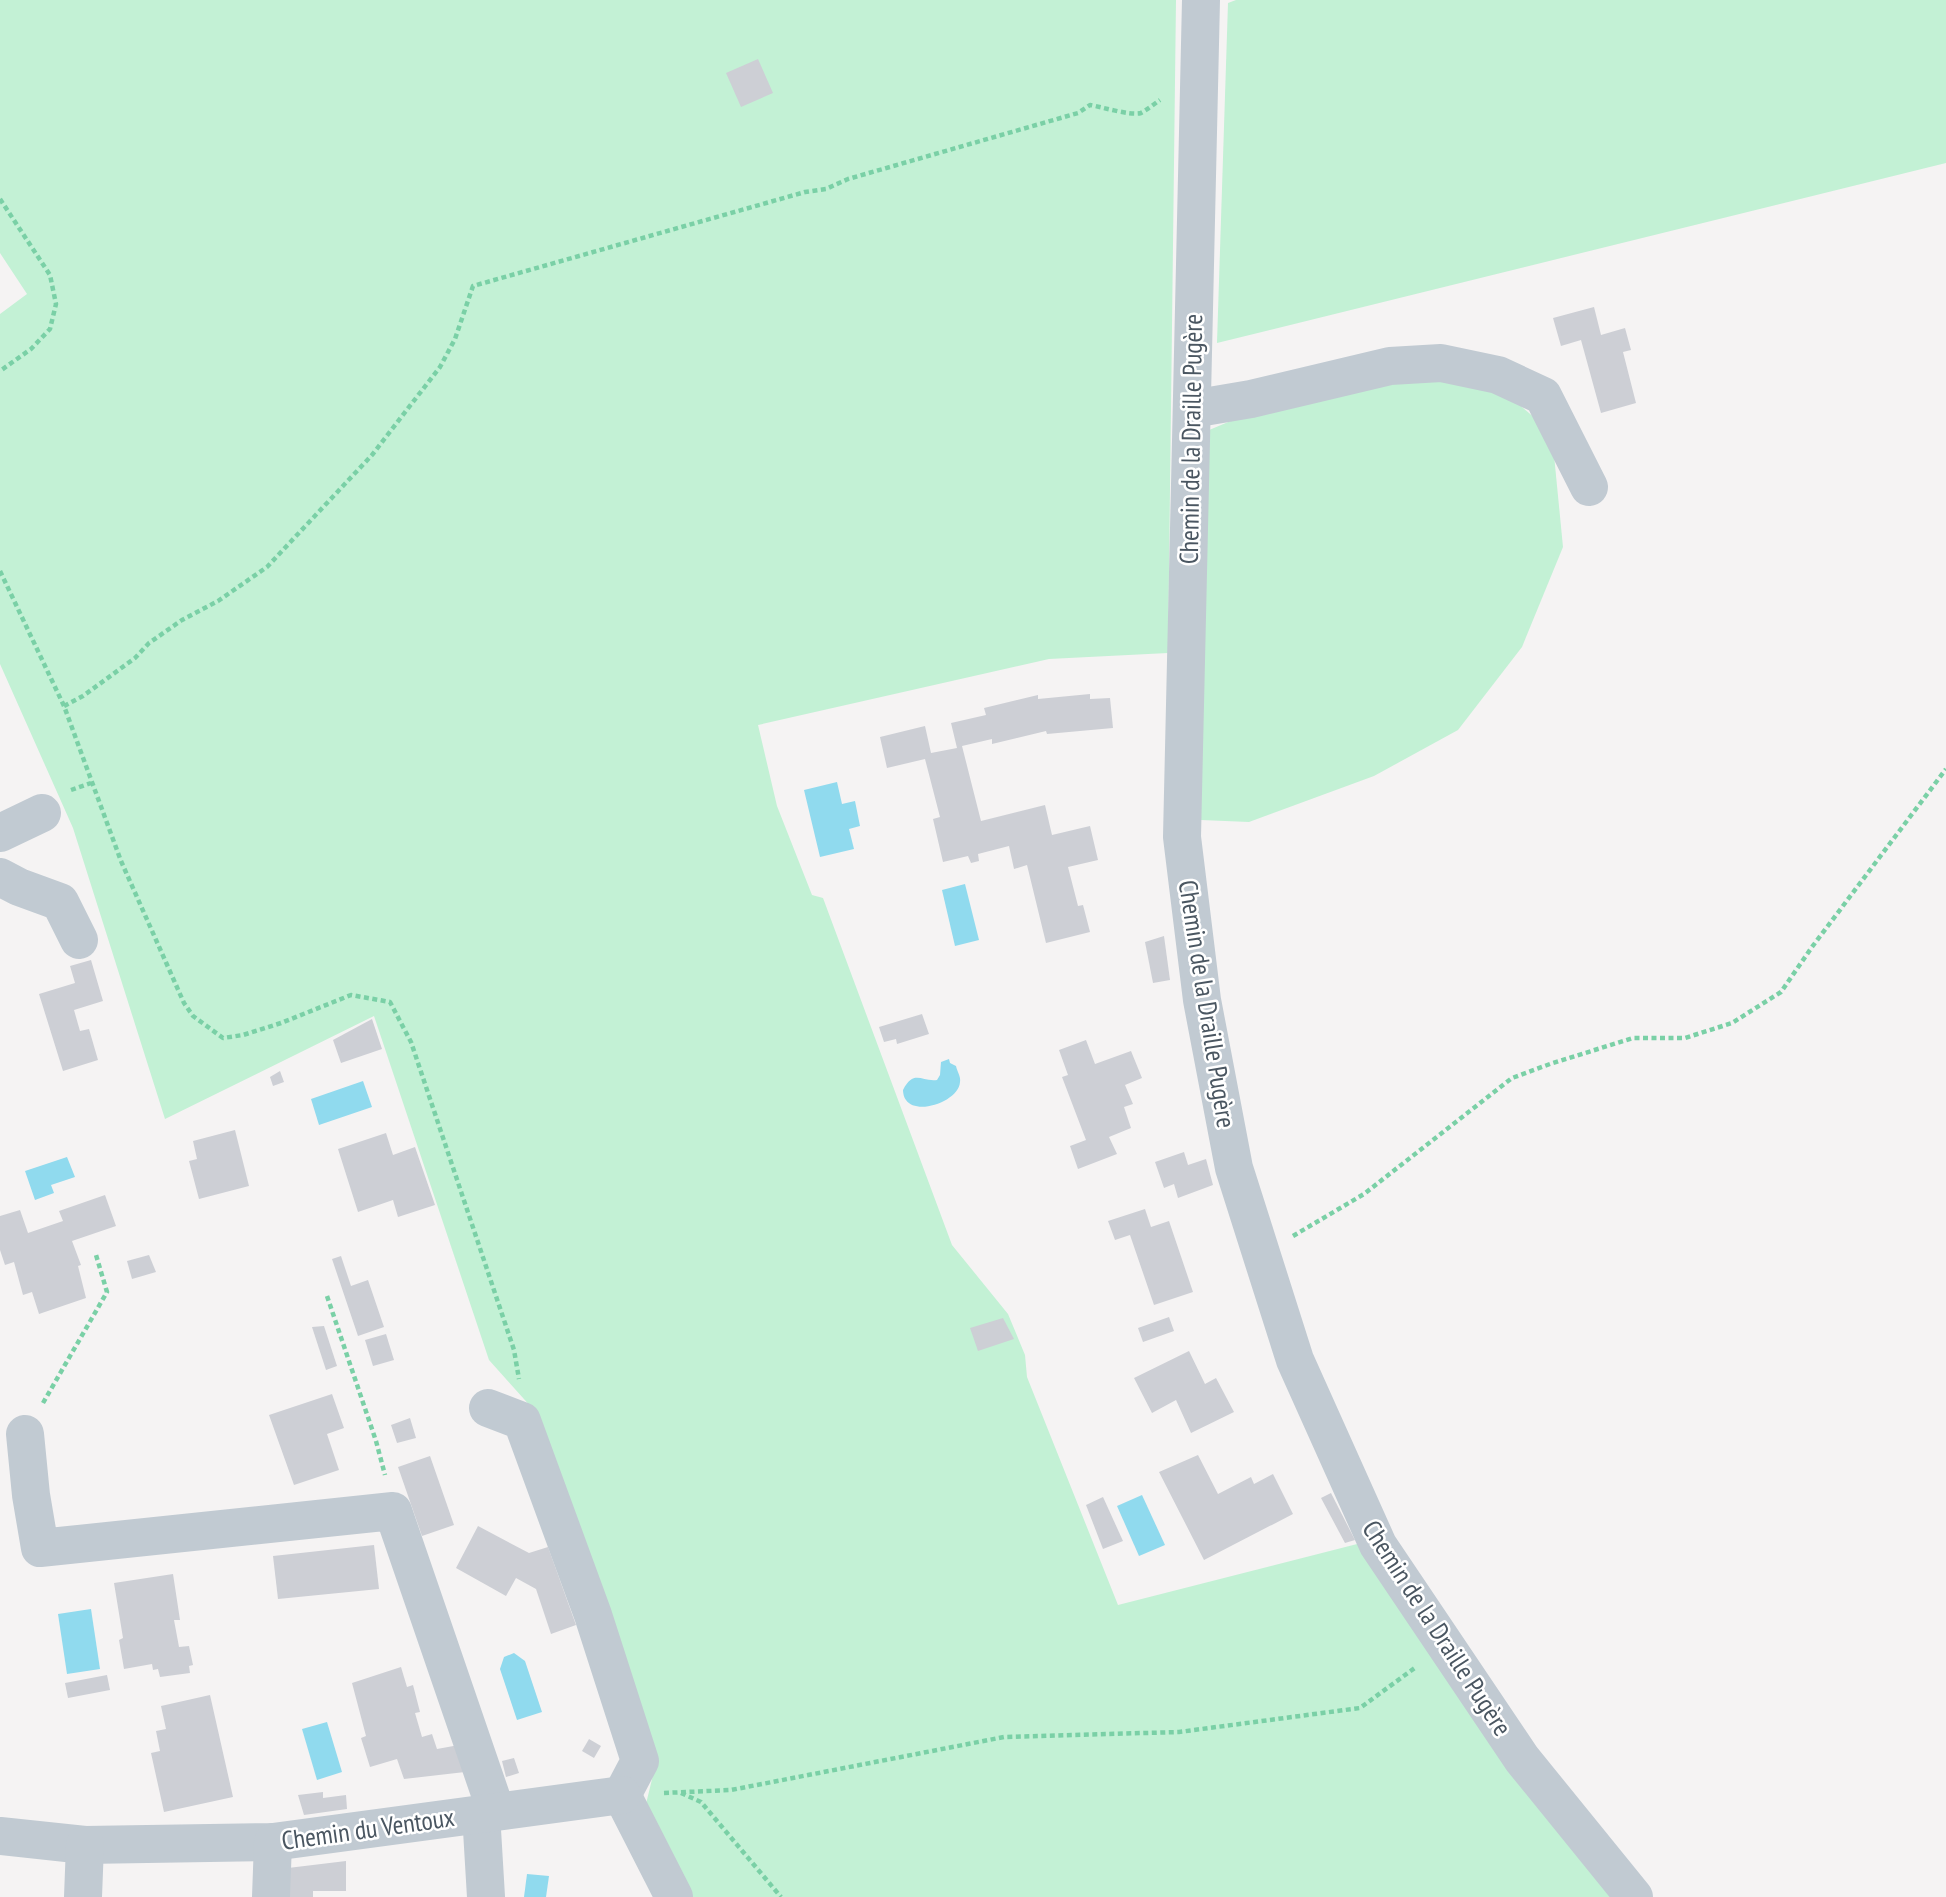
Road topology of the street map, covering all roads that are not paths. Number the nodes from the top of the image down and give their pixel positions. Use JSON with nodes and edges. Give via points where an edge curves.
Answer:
{"nodes":[{"id":1,"x":1201,"y":0,"type":"edge"},
{"id":2,"x":1192,"y":409,"type":"junction"},
{"id":3,"x":1589,"y":487,"type":"dead end"},
{"id":4,"x":43,"y":813,"type":"dead end"},
{"id":5,"x":0,"y":834,"type":"edge"},
{"id":6,"x":0,"y":877,"type":"edge"},
{"id":7,"x":79,"y":940,"type":"dead end"},
{"id":8,"x":505,"y":1415,"type":"road end"},
{"id":9,"x":25,"y":1434,"type":"road end"},
{"id":10,"x":621,"y":1795,"type":"junction"},
{"id":11,"x":489,"y":1812,"type":"junction"},
{"id":12,"x":0,"y":1836,"type":"edge"},
{"id":13,"x":273,"y":1842,"type":"junction"},
{"id":14,"x":85,"y":1846,"type":"junction"},
{"id":15,"x":83,"y":1897,"type":"edge"},
{"id":16,"x":271,"y":1897,"type":"edge"},
{"id":17,"x":486,"y":1897,"type":"edge"},
{"id":18,"x":674,"y":1897,"type":"edge"},
{"id":19,"x":1633,"y":1897,"type":"edge"}],
"edges":[{"from":1,"to":2,"type":"street","name":"Chemin de la Draille Pugère"},
{"from":2,"to":3,"type":"street","via":[[1390,366],[1441,363],[1498,375],[1543,396]]},
{"from":2,"to":19,"type":"street","name":"Chemin de la Draille Pugère","via":[[1182,837],[1202,1000],[1234,1168],[1295,1360],[1378,1545],[1522,1759]]},
{"from":4,"to":5,"type":"street"},
{"from":6,"to":7,"type":"street","via":[[60,902]]},
{"from":8,"to":10,"type":"street","via":[[593,1615],[640,1761]]},
{"from":9,"to":11,"type":"street","via":[[40,1548],[393,1511]]},
{"from":10,"to":11,"type":"street","name":"Chemin du Ventoux"},
{"from":10,"to":18,"type":"street"},
{"from":11,"to":13,"type":"street","name":"Chemin du Ventoux"},
{"from":11,"to":17,"type":"street"},
{"from":12,"to":14,"type":"street","name":"Chemin du Ventoux"},
{"from":13,"to":14,"type":"street","name":"Chemin du Ventoux"},
{"from":13,"to":16,"type":"street"},
{"from":14,"to":15,"type":"street"}]}
